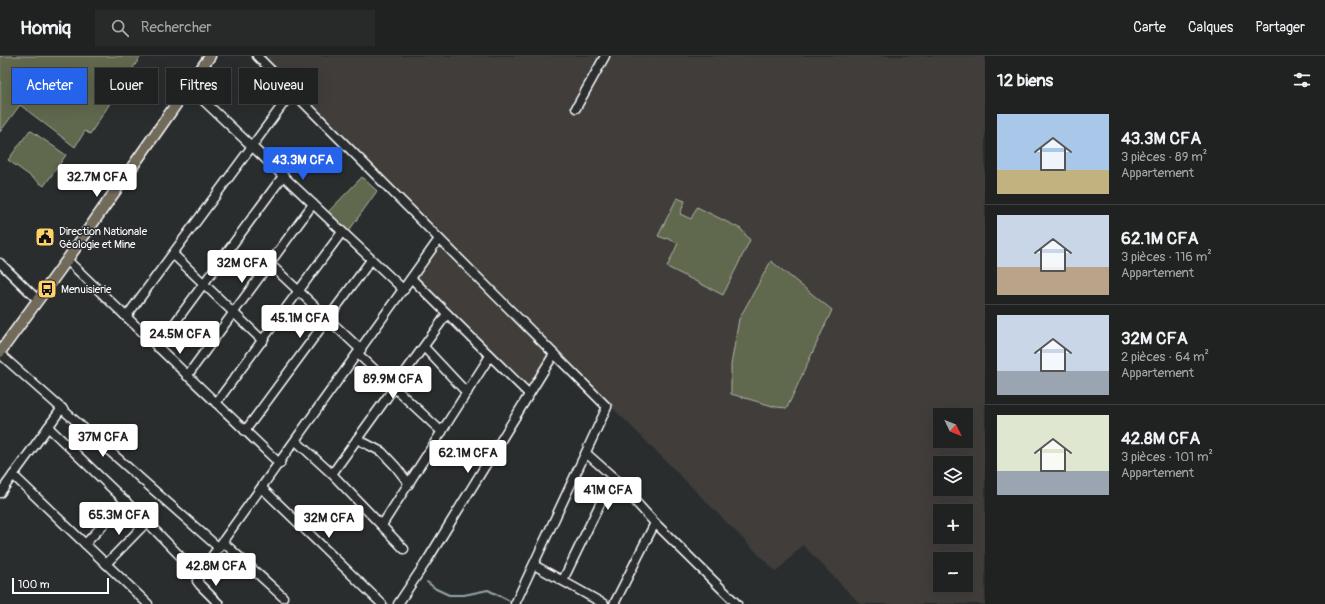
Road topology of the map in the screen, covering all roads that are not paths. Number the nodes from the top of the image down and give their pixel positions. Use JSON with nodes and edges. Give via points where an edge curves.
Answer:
{"nodes":[{"id":1,"x":210,"y":56,"type":"edge"},
{"id":2,"x":257,"y":56,"type":"edge"},
{"id":3,"x":604,"y":56,"type":"edge"},
{"id":4,"x":201,"y":68,"type":"edge"},
{"id":5,"x":269,"y":68,"type":"edge"},
{"id":6,"x":175,"y":104,"type":"edge"},
{"id":7,"x":207,"y":104,"type":"edge"},
{"id":8,"x":283,"y":104,"type":"edge"},
{"id":9,"x":304,"y":104,"type":"edge"},
{"id":10,"x":576,"y":108,"type":"dead end"},
{"id":11,"x":252,"y":146,"type":"junction"},
{"id":12,"x":283,"y":176,"type":"junction"},
{"id":13,"x":313,"y":204,"type":"junction"},
{"id":14,"x":342,"y":232,"type":"junction"},
{"id":15,"x":439,"y":239,"type":"junction"},
{"id":16,"x":173,"y":254,"type":"junction"},
{"id":17,"x":67,"y":260,"type":"junction"},
{"id":18,"x":371,"y":260,"type":"junction"},
{"id":19,"x":0,"y":263,"type":"edge"},
{"id":20,"x":269,"y":263,"type":"junction"},
{"id":21,"x":412,"y":279,"type":"junction"},
{"id":22,"x":203,"y":284,"type":"junction"},
{"id":23,"x":404,"y":290,"type":"junction"},
{"id":24,"x":299,"y":292,"type":"junction"},
{"id":25,"x":38,"y":300,"type":"junction"},
{"id":26,"x":233,"y":313,"type":"junction"},
{"id":27,"x":448,"y":314,"type":"junction"},
{"id":28,"x":126,"y":317,"type":"junction"},
{"id":29,"x":328,"y":319,"type":"junction"},
{"id":30,"x":262,"y":341,"type":"junction"},
{"id":31,"x":157,"y":347,"type":"junction"},
{"id":32,"x":424,"y":347,"type":"junction"},
{"id":33,"x":360,"y":352,"type":"junction"},
{"id":34,"x":0,"y":353,"type":"edge"},
{"id":35,"x":554,"y":354,"type":"junction"},
{"id":36,"x":490,"y":356,"type":"junction"},
{"id":37,"x":187,"y":376,"type":"junction"},
{"id":38,"x":394,"y":388,"type":"junction"},
{"id":39,"x":467,"y":392,"type":"junction"},
{"id":40,"x":529,"y":394,"type":"junction"},
{"id":41,"x":216,"y":403,"type":"junction"},
{"id":42,"x":62,"y":408,"type":"junction"},
{"id":43,"x":48,"y":427,"type":"junction"},
{"id":44,"x":245,"y":431,"type":"junction"},
{"id":45,"x":442,"y":432,"type":"junction"},
{"id":46,"x":357,"y":439,"type":"junction"},
{"id":47,"x":296,"y":441,"type":"junction"},
{"id":48,"x":586,"y":453,"type":"junction"},
{"id":49,"x":280,"y":464,"type":"junction"},
{"id":50,"x":332,"y":474,"type":"junction"},
{"id":51,"x":13,"y":475,"type":"junction"},
{"id":52,"x":613,"y":477,"type":"junction"},
{"id":53,"x":410,"y":484,"type":"junction"},
{"id":54,"x":262,"y":488,"type":"junction"},
{"id":55,"x":0,"y":493,"type":"edge"},
{"id":56,"x":126,"y":501,"type":"junction"},
{"id":57,"x":147,"y":522,"type":"junction"},
{"id":58,"x":655,"y":523,"type":"junction"},
{"id":59,"x":382,"y":526,"type":"junction"},
{"id":60,"x":85,"y":544,"type":"junction"},
{"id":61,"x":221,"y":545,"type":"junction"},
{"id":62,"x":404,"y":549,"type":"dead end"},
{"id":63,"x":182,"y":558,"type":"dead end"},
{"id":64,"x":106,"y":564,"type":"junction"},
{"id":65,"x":534,"y":565,"type":"junction"},
{"id":66,"x":563,"y":580,"type":"junction"},
{"id":67,"x":283,"y":597,"type":"dead end"},
{"id":68,"x":517,"y":601,"type":"edge"},
{"id":69,"x":148,"y":604,"type":"edge"},
{"id":70,"x":219,"y":604,"type":"edge"},
{"id":71,"x":382,"y":604,"type":"edge"},
{"id":72,"x":398,"y":604,"type":"edge"},
{"id":73,"x":604,"y":604,"type":"edge"},
{"id":74,"x":614,"y":604,"type":"edge"},
{"id":75,"x":737,"y":604,"type":"edge"}],
"edges":[{"from":1,"to":4,"type":"main road"},
{"from":2,"to":5,"type":"street"},
{"from":3,"to":10,"type":"street"},
{"from":6,"to":17,"type":"main road"},
{"from":7,"to":11,"type":"street"},
{"from":8,"to":11,"type":"street"},
{"from":9,"to":15,"type":"street"},
{"from":11,"to":12,"type":"street"},
{"from":11,"to":16,"type":"street"},
{"from":12,"to":13,"type":"street"},
{"from":12,"to":22,"type":"street"},
{"from":13,"to":14,"type":"street"},
{"from":13,"to":20,"type":"street"},
{"from":14,"to":18,"type":"street"},
{"from":14,"to":24,"type":"street"},
{"from":15,"to":21,"type":"street"},
{"from":15,"to":35,"type":"street"},
{"from":16,"to":22,"type":"street"},
{"from":16,"to":28,"type":"street"},
{"from":17,"to":25,"type":"main road"},
{"from":17,"to":28,"type":"street"},
{"from":18,"to":23,"type":"street"},
{"from":18,"to":29,"type":"street"},
{"from":19,"to":25,"type":"street"},
{"from":20,"to":24,"type":"street"},
{"from":20,"to":26,"type":"street"},
{"from":21,"to":23,"type":"street"},
{"from":21,"to":27,"type":"street"},
{"from":22,"to":26,"type":"street"},
{"from":22,"to":31,"type":"street"},
{"from":23,"to":33,"type":"street"},
{"from":24,"to":29,"type":"street"},
{"from":24,"to":30,"type":"street"},
{"from":25,"to":34,"type":"main road"},
{"from":26,"to":30,"type":"street"},
{"from":26,"to":37,"type":"street"},
{"from":27,"to":32,"type":"street"},
{"from":27,"to":36,"type":"street"},
{"from":28,"to":31,"type":"street"},
{"from":29,"to":33,"type":"street"},
{"from":29,"to":44,"type":"street"},
{"from":30,"to":41,"type":"street"},
{"from":31,"to":37,"type":"street"},
{"from":32,"to":38,"type":"street"},
{"from":32,"to":39,"type":"street"},
{"from":33,"to":38,"type":"street"},
{"from":33,"to":47,"type":"street"},
{"from":34,"to":42,"type":"street"},
{"from":35,"to":40,"type":"street"},
{"from":35,"to":48,"type":"street","via":[[608,407]]},
{"from":36,"to":39,"type":"street"},
{"from":36,"to":40,"type":"street"},
{"from":37,"to":41,"type":"street"},
{"from":38,"to":45,"type":"street"},
{"from":38,"to":46,"type":"street"},
{"from":39,"to":45,"type":"street"},
{"from":40,"to":72,"type":"street"},
{"from":41,"to":44,"type":"street"},
{"from":42,"to":43,"type":"street"},
{"from":42,"to":61,"type":"street"},
{"from":43,"to":51,"type":"street"},
{"from":43,"to":56,"type":"street"},
{"from":44,"to":49,"type":"street"},
{"from":45,"to":53,"type":"street"},
{"from":46,"to":50,"type":"street"},
{"from":46,"to":53,"type":"street","via":[[382,452]]},
{"from":47,"to":49,"type":"street"},
{"from":47,"to":50,"type":"street"},
{"from":48,"to":52,"type":"street"},
{"from":48,"to":65,"type":"street"},
{"from":49,"to":54,"type":"street"},
{"from":50,"to":59,"type":"street"},
{"from":51,"to":55,"type":"street"},
{"from":51,"to":60,"type":"street"},
{"from":52,"to":58,"type":"street"},
{"from":52,"to":66,"type":"street"},
{"from":53,"to":59,"type":"street"},
{"from":54,"to":61,"type":"street"},
{"from":54,"to":71,"type":"street"},
{"from":56,"to":57,"type":"street"},
{"from":56,"to":60,"type":"street"},
{"from":57,"to":63,"type":"street"},
{"from":57,"to":64,"type":"street"},
{"from":58,"to":74,"type":"street"},
{"from":58,"to":75,"type":"street"},
{"from":59,"to":62,"type":"street"},
{"from":60,"to":64,"type":"street"},
{"from":61,"to":67,"type":"street"},
{"from":61,"to":70,"type":"street","via":[[197,581]]},
{"from":64,"to":69,"type":"street"},
{"from":65,"to":66,"type":"street"},
{"from":65,"to":68,"type":"street"},
{"from":66,"to":73,"type":"street"}]}
